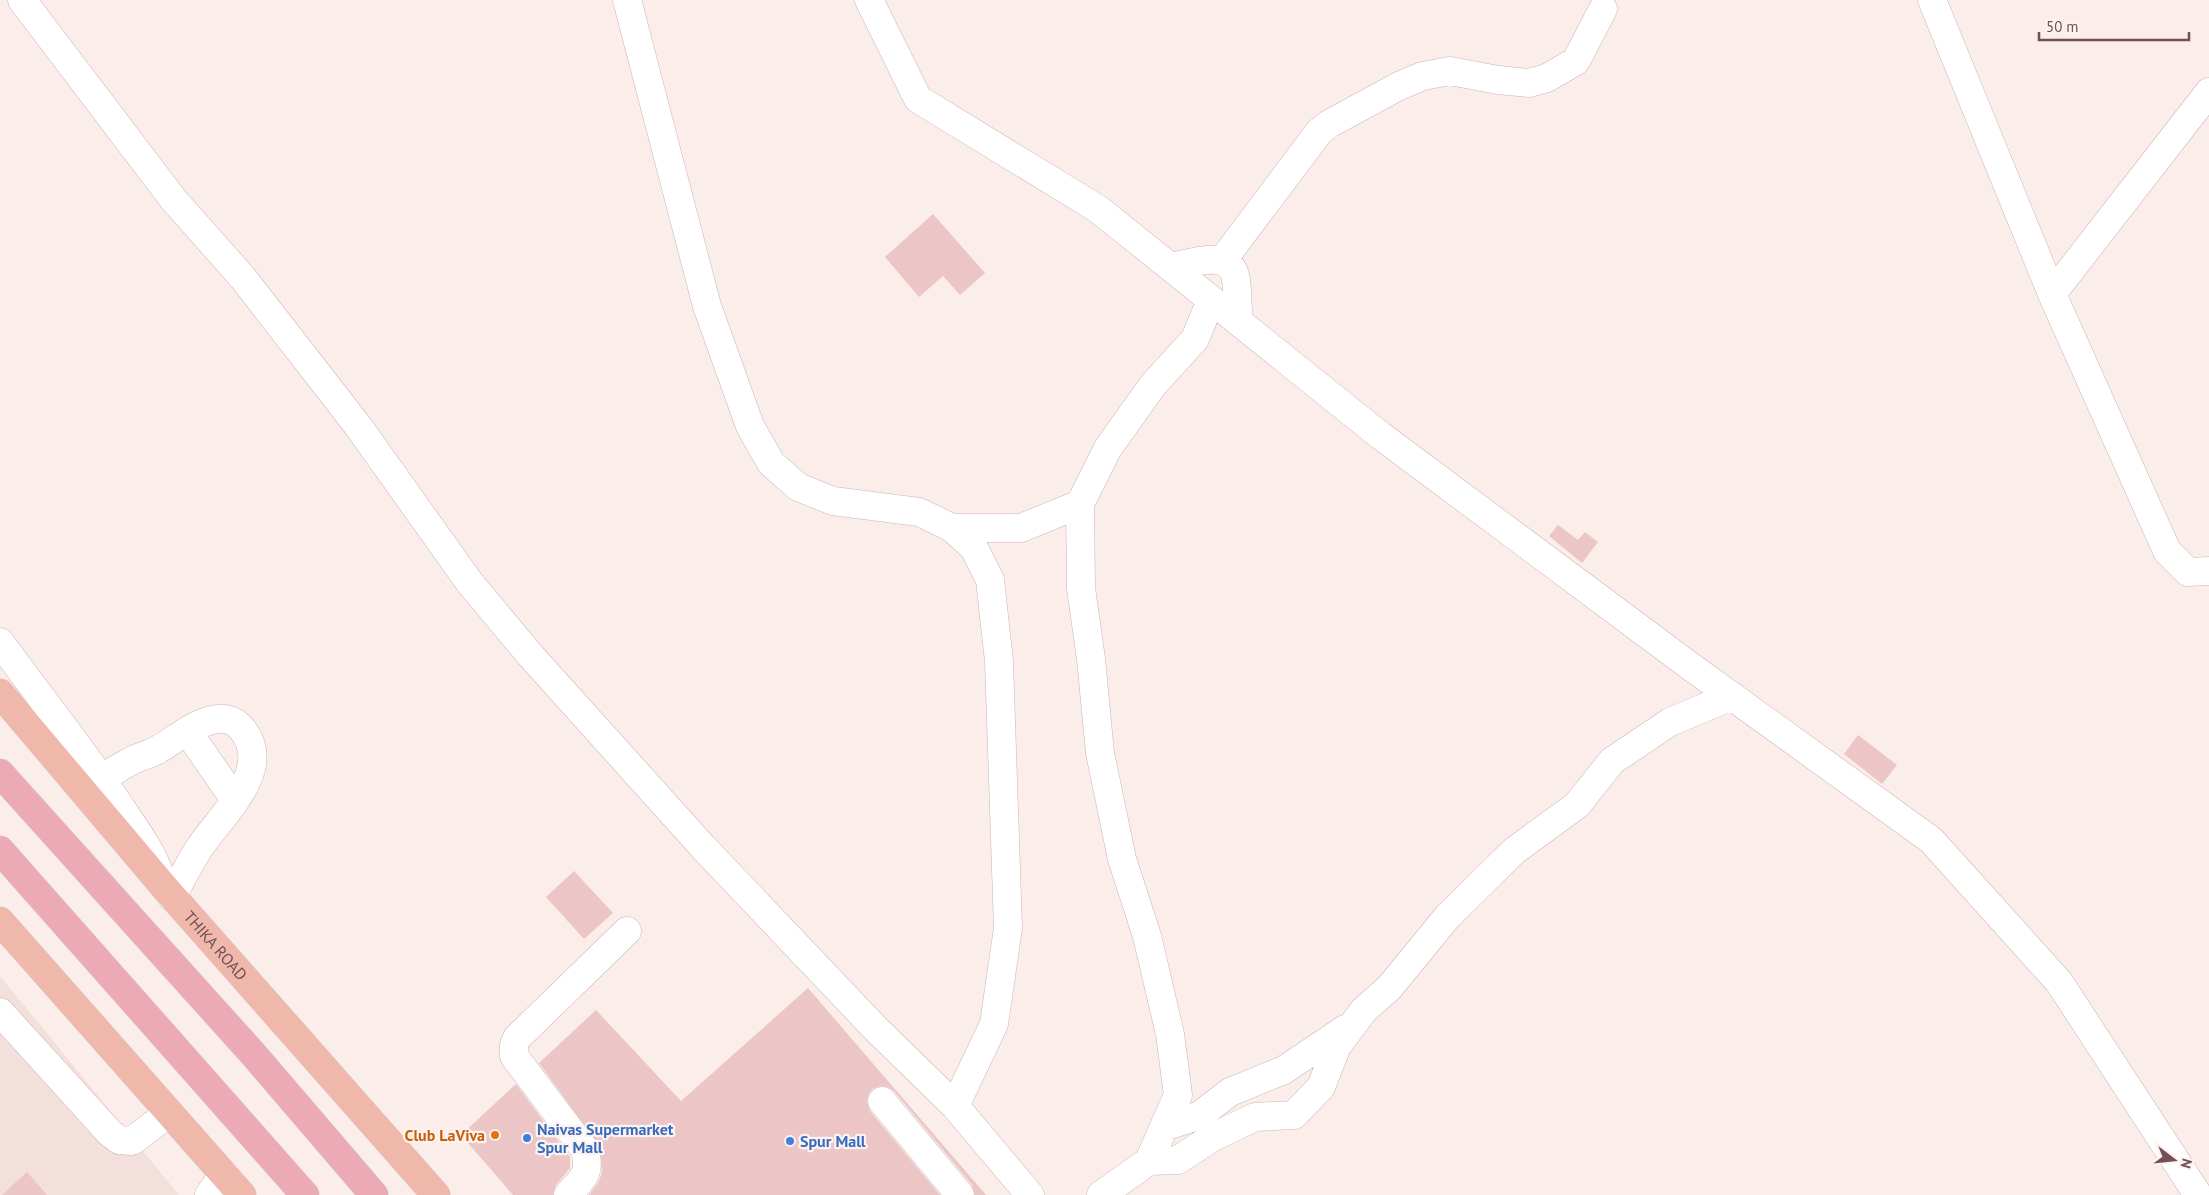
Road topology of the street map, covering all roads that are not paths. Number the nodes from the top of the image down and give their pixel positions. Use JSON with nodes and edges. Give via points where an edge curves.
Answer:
{"nodes":[{"id":1,"x":22,"y":0,"type":"edge"},
{"id":2,"x":627,"y":0,"type":"edge"},
{"id":3,"x":869,"y":0,"type":"edge"},
{"id":4,"x":1932,"y":0,"type":"edge"},
{"id":5,"x":1603,"y":9,"type":"dead end"},
{"id":6,"x":2209,"y":92,"type":"edge"},
{"id":7,"x":1222,"y":261,"type":"junction"},
{"id":8,"x":1171,"y":267,"type":"junction"},
{"id":9,"x":2052,"y":294,"type":"junction"},
{"id":10,"x":1211,"y":300,"type":"junction"},
{"id":11,"x":1239,"y":322,"type":"junction"},
{"id":12,"x":1080,"y":504,"type":"junction"},
{"id":13,"x":952,"y":528,"type":"junction"},
{"id":14,"x":2209,"y":571,"type":"edge"},
{"id":15,"x":0,"y":642,"type":"edge"},
{"id":16,"x":0,"y":693,"type":"edge"},
{"id":17,"x":1732,"y":696,"type":"junction"},
{"id":18,"x":188,"y":732,"type":"junction"},
{"id":19,"x":0,"y":774,"type":"edge"},
{"id":20,"x":101,"y":778,"type":"junction"},
{"id":21,"x":235,"y":800,"type":"junction"},
{"id":22,"x":0,"y":850,"type":"edge"},
{"id":23,"x":168,"y":892,"type":"junction"},
{"id":24,"x":0,"y":921,"type":"edge"},
{"id":25,"x":627,"y":931,"type":"dead end"},
{"id":26,"x":0,"y":1012,"type":"edge"},
{"id":27,"x":1353,"y":1024,"type":"junction"},
{"id":28,"x":882,"y":1101,"type":"dead end"},
{"id":29,"x":955,"y":1106,"type":"junction"},
{"id":30,"x":169,"y":1113,"type":"junction"},
{"id":31,"x":1164,"y":1127,"type":"junction"},
{"id":32,"x":1149,"y":1161,"type":"junction"},
{"id":33,"x":216,"y":1185,"type":"edge"},
{"id":34,"x":242,"y":1195,"type":"edge"},
{"id":35,"x":305,"y":1195,"type":"edge"},
{"id":36,"x":374,"y":1195,"type":"edge"},
{"id":37,"x":436,"y":1195,"type":"edge"},
{"id":38,"x":568,"y":1195,"type":"edge"},
{"id":39,"x":960,"y":1195,"type":"edge"},
{"id":40,"x":1030,"y":1195,"type":"edge"},
{"id":41,"x":1101,"y":1195,"type":"edge"},
{"id":42,"x":2198,"y":1195,"type":"edge"}],
"edges":[{"from":1,"to":29,"type":"street","via":[[173,199],[243,278],[358,426],[470,583],[525,649],[703,848],[875,1028]]},
{"from":2,"to":13,"type":"street","via":[[708,306],[750,426],[771,463],[798,487],[833,500],[919,512]]},
{"from":3,"to":8,"type":"street","via":[[918,99],[1098,209]]},
{"from":4,"to":9,"type":"street"},
{"from":5,"to":7,"type":"street","via":[[1576,61],[1547,78],[1529,83],[1450,71],[1423,76],[1329,124],[1318,132]]},
{"from":6,"to":9,"type":"street"},
{"from":7,"to":8,"type":"street","via":[[1206,260]]},
{"from":7,"to":11,"type":"street","via":[[1233,268],[1236,278]]},
{"from":8,"to":10,"type":"street"},
{"from":9,"to":14,"type":"street","via":[[2167,551],[2188,572]]},
{"from":10,"to":11,"type":"street"},
{"from":10,"to":12,"type":"street","via":[[1195,339],[1153,385],[1108,448]]},
{"from":11,"to":17,"type":"street","via":[[1381,436]]},
{"from":12,"to":13,"type":"street","via":[[1021,528]]},
{"from":12,"to":31,"type":"street","via":[[1081,588],[1100,753],[1122,858],[1147,936],[1170,1034],[1178,1095]]},
{"from":13,"to":29,"type":"street","via":[[974,548],[990,580],[999,660],[1008,928],[994,1024]]},
{"from":15,"to":20,"type":"street"},
{"from":16,"to":23,"type":"main road","name":"THIKA ROAD"},
{"from":17,"to":27,"type":"street","via":[[1670,722],[1612,761],[1578,805],[1514,851],[1448,916],[1389,988]]},
{"from":17,"to":42,"type":"street","via":[[1931,840],[2059,982]]},
{"from":18,"to":20,"type":"street"},
{"from":18,"to":21,"type":"street"},
{"from":18,"to":21,"type":"street","via":[[210,720],[224,718],[235,722],[246,735],[253,751],[253,765]]},
{"from":19,"to":36,"type":"highway","via":[[254,1055]]},
{"from":20,"to":23,"type":"street","via":[[145,843]]},
{"from":21,"to":23,"type":"street"},
{"from":22,"to":35,"type":"highway"},
{"from":23,"to":37,"type":"main road","name":"THIKA ROAD"},
{"from":24,"to":30,"type":"main road"},
{"from":25,"to":38,"type":"street","via":[[517,1038],[514,1045],[514,1056],[585,1150],[586,1174]]},
{"from":26,"to":30,"type":"street","via":[[119,1140],[132,1141]]},
{"from":27,"to":31,"type":"street","via":[[1284,1070],[1230,1092],[1200,1115]]},
{"from":27,"to":32,"type":"street","via":[[1337,1046],[1322,1086],[1294,1115],[1255,1117],[1213,1137],[1178,1160]]},
{"from":28,"to":39,"type":"street"},
{"from":29,"to":40,"type":"street"},
{"from":30,"to":33,"type":"main road"},
{"from":31,"to":32,"type":"street"},
{"from":32,"to":41,"type":"street"},
{"from":33,"to":34,"type":"main road"}]}
